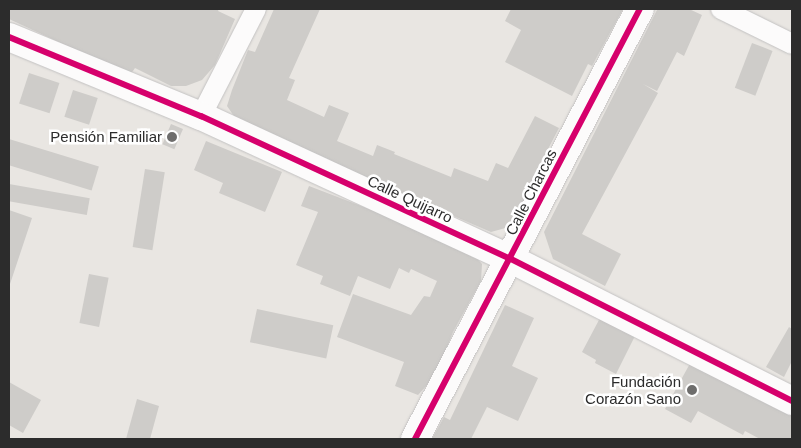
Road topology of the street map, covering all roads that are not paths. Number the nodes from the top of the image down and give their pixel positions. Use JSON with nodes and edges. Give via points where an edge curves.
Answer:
{"nodes":[{"id":1,"x":256,"y":9,"type":"edge"},
{"id":2,"x":640,"y":9,"type":"edge"},
{"id":3,"x":721,"y":9,"type":"edge"},
{"id":4,"x":9,"y":37,"type":"edge"},
{"id":5,"x":792,"y":44,"type":"edge"},
{"id":6,"x":201,"y":116,"type":"junction"},
{"id":7,"x":511,"y":259,"type":"junction"},
{"id":8,"x":792,"y":401,"type":"edge"},
{"id":9,"x":415,"y":439,"type":"edge"}],
"edges":[{"from":1,"to":6,"type":"street"},
{"from":2,"to":7,"type":"street","name":"Calle Charcas"},
{"from":3,"to":5,"type":"street"},
{"from":4,"to":6,"type":"street","name":"Calle Quijarro"},
{"from":6,"to":7,"type":"street","name":"Calle Quijarro"},
{"from":7,"to":8,"type":"street","name":"Calle Quijarro"},
{"from":7,"to":9,"type":"street","name":"Calle Charcas"}]}
